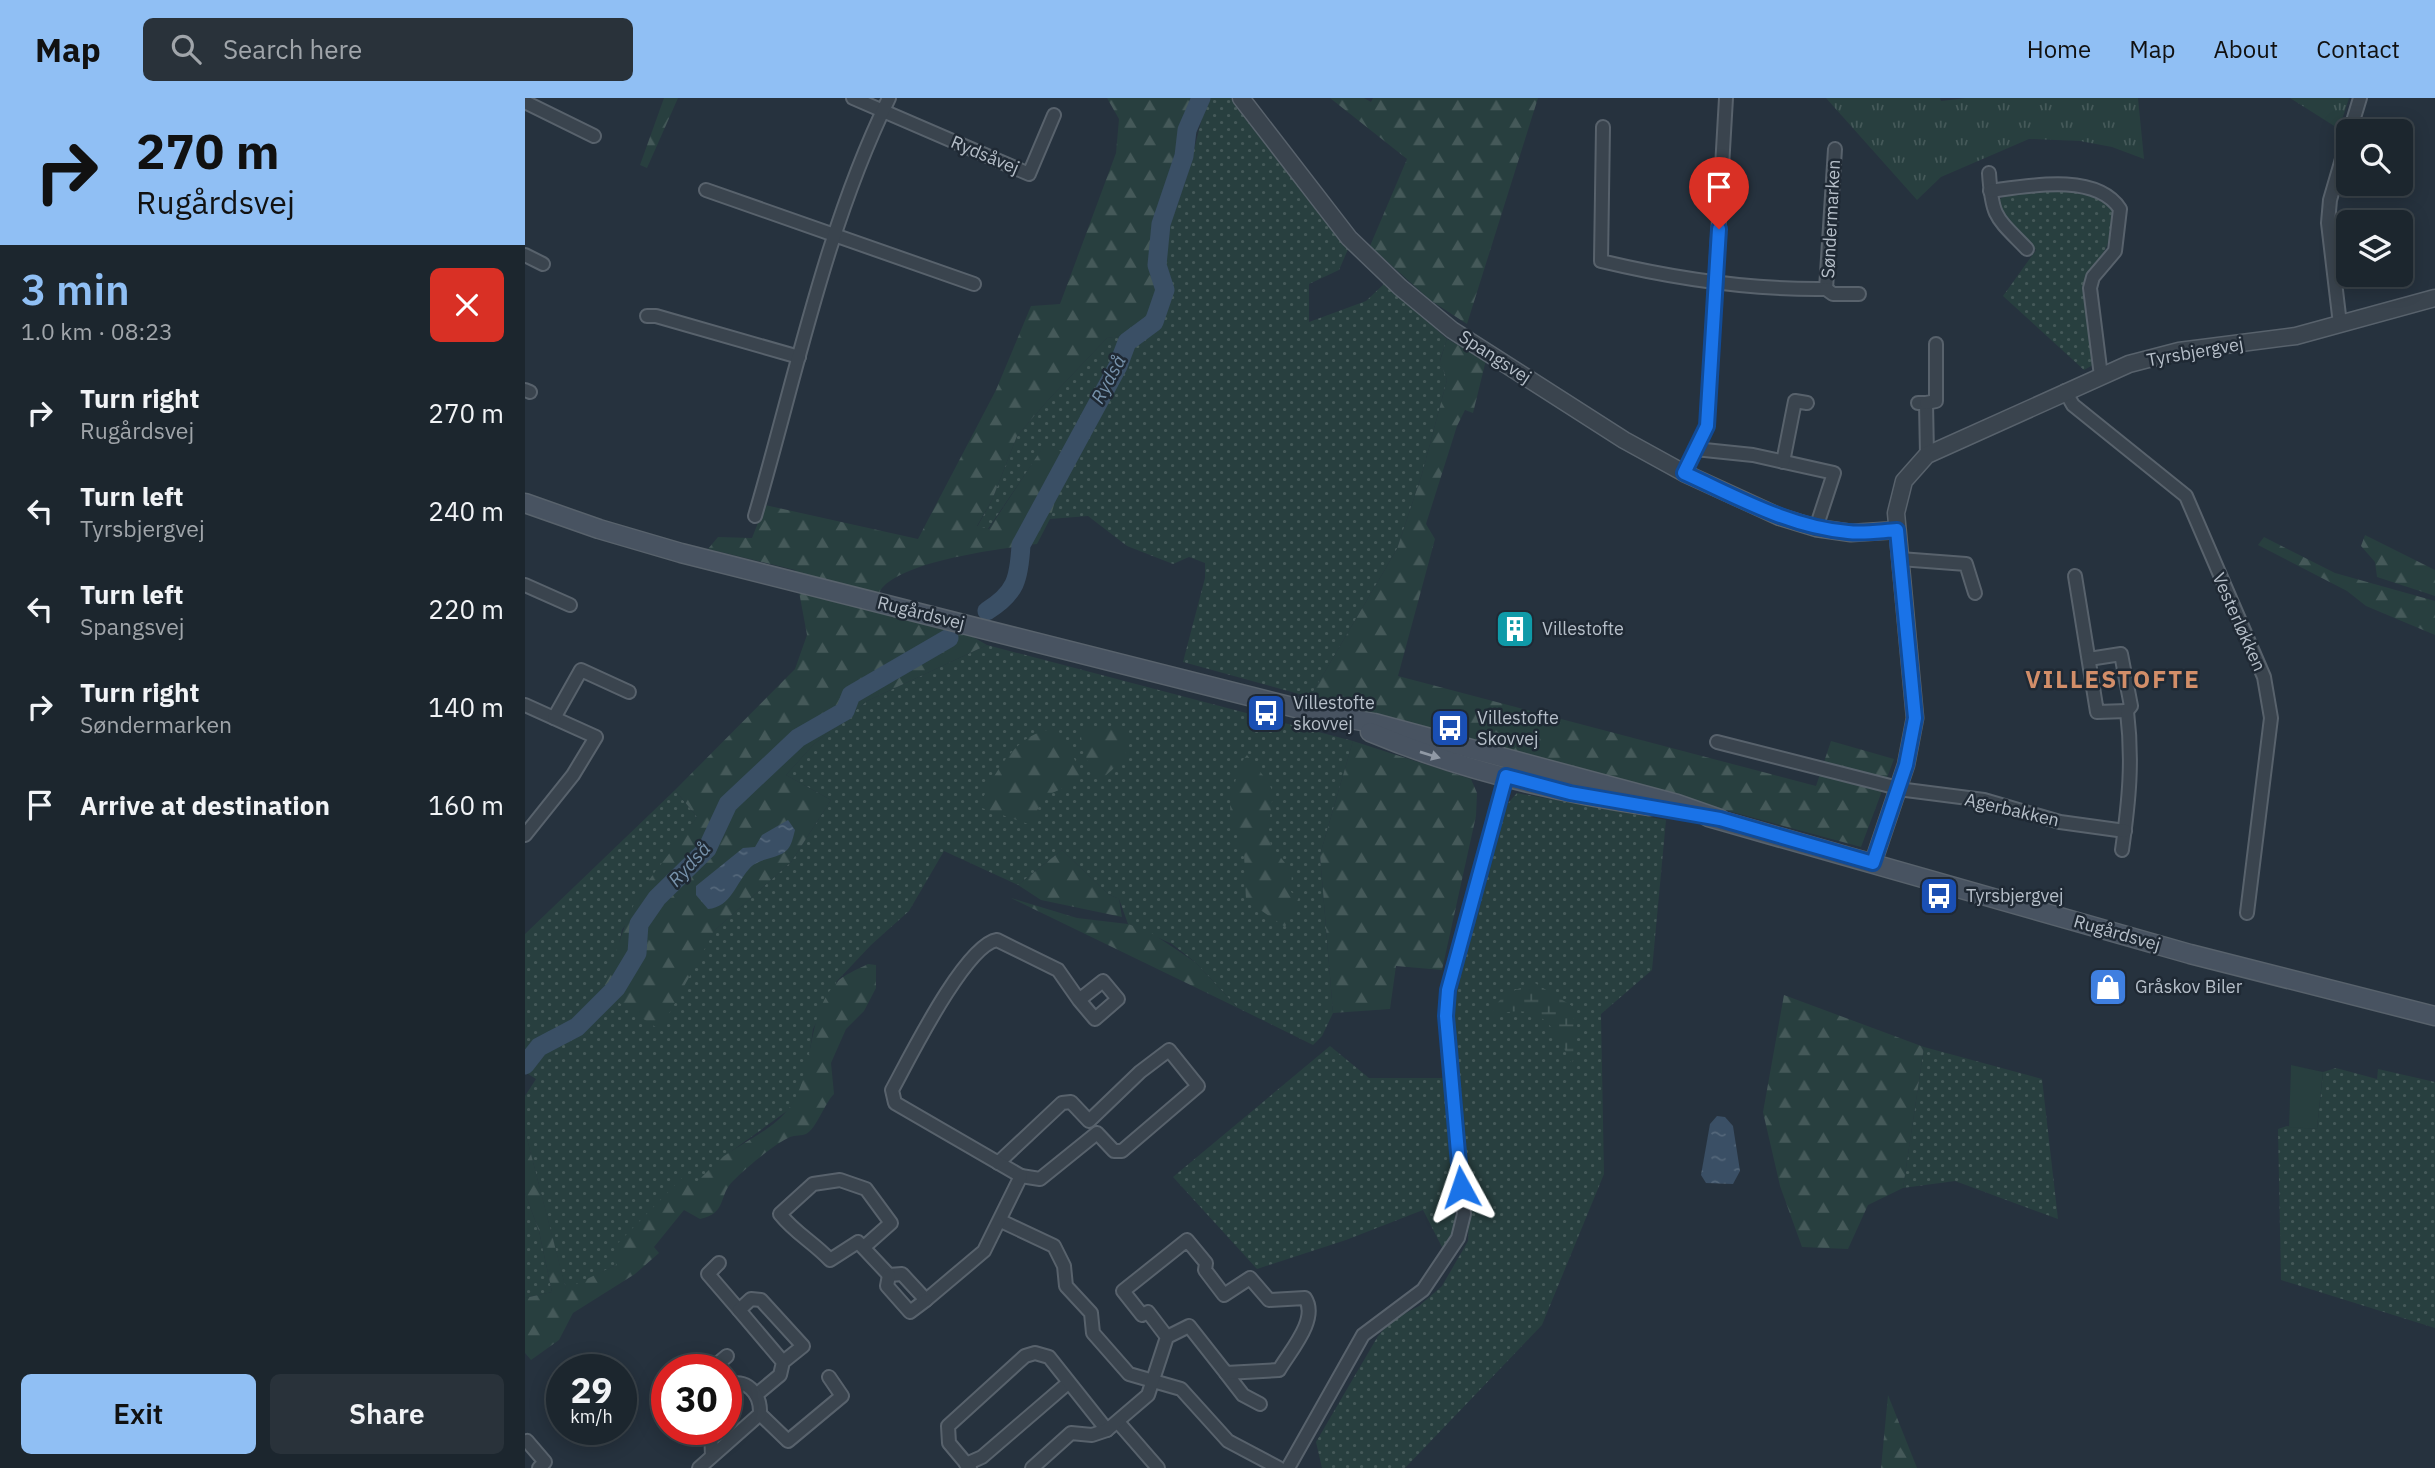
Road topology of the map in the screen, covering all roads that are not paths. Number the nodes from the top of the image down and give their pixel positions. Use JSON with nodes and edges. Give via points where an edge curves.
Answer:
{"nodes":[{"id":1,"x":853,"y":98,"type":"edge"},
{"id":2,"x":889,"y":98,"type":"edge"},
{"id":3,"x":1241,"y":98,"type":"edge"},
{"id":4,"x":1717,"y":98,"type":"edge"},
{"id":5,"x":1726,"y":98,"type":"edge"},
{"id":6,"x":2360,"y":98,"type":"edge"},
{"id":7,"x":525,"y":102,"type":"edge"},
{"id":8,"x":883,"y":111,"type":"junction"},
{"id":9,"x":1054,"y":115,"type":"dead end"},
{"id":10,"x":2353,"y":119,"type":"edge"},
{"id":11,"x":1603,"y":127,"type":"dead end"},
{"id":12,"x":594,"y":136,"type":"dead end"},
{"id":13,"x":1835,"y":149,"type":"dead end"},
{"id":14,"x":1989,"y":173,"type":"dead end"},
{"id":15,"x":2336,"y":179,"type":"edge"},
{"id":16,"x":706,"y":190,"type":"dead end"},
{"id":17,"x":1990,"y":191,"type":"junction"},
{"id":18,"x":835,"y":237,"type":"junction"},
{"id":19,"x":2027,"y":249,"type":"dead end"},
{"id":20,"x":525,"y":255,"type":"edge"},
{"id":21,"x":543,"y":264,"type":"dead end"},
{"id":22,"x":974,"y":284,"type":"dead end"},
{"id":23,"x":1716,"y":285,"type":"junction"},
{"id":24,"x":1826,"y":289,"type":"junction"},
{"id":25,"x":1859,"y":294,"type":"dead end"},
{"id":26,"x":2435,"y":298,"type":"edge"},
{"id":27,"x":647,"y":316,"type":"dead end"},
{"id":28,"x":2340,"y":324,"type":"junction"},
{"id":29,"x":1936,"y":344,"type":"dead end"},
{"id":30,"x":799,"y":357,"type":"junction"},
{"id":31,"x":2101,"y":376,"type":"junction"},
{"id":32,"x":2065,"y":391,"type":"junction"},
{"id":33,"x":1807,"y":403,"type":"dead end"},
{"id":34,"x":1695,"y":449,"type":"junction"},
{"id":35,"x":1927,"y":455,"type":"junction"},
{"id":36,"x":1783,"y":462,"type":"junction"},
{"id":37,"x":1684,"y":473,"type":"junction"},
{"id":38,"x":525,"y":503,"type":"edge"},
{"id":39,"x":755,"y":516,"type":"dead end"},
{"id":40,"x":1817,"y":528,"type":"junction"},
{"id":41,"x":1897,"y":530,"type":"junction"},
{"id":42,"x":1901,"y":559,"type":"junction"},
{"id":43,"x":2075,"y":576,"type":"dead end"},
{"id":44,"x":525,"y":585,"type":"edge"},
{"id":45,"x":1975,"y":593,"type":"dead end"},
{"id":46,"x":570,"y":605,"type":"dead end"},
{"id":47,"x":2089,"y":659,"type":"junction"},
{"id":48,"x":629,"y":692,"type":"dead end"},
{"id":49,"x":525,"y":705,"type":"edge"},
{"id":50,"x":2127,"y":712,"type":"junction"},
{"id":51,"x":554,"y":718,"type":"junction"},
{"id":52,"x":1717,"y":742,"type":"dead end"},
{"id":53,"x":1503,"y":767,"type":"junction"},
{"id":54,"x":1899,"y":789,"type":"junction"},
{"id":55,"x":1720,"y":819,"type":"junction"},
{"id":56,"x":2125,"y":831,"type":"junction"},
{"id":57,"x":525,"y":835,"type":"edge"},
{"id":58,"x":2122,"y":850,"type":"dead end"},
{"id":59,"x":1873,"y":863,"type":"junction"},
{"id":60,"x":2247,"y":913,"type":"dead end"},
{"id":61,"x":1079,"y":1000,"type":"dead end"},
{"id":62,"x":2435,"y":1016,"type":"edge"},
{"id":63,"x":999,"y":1163,"type":"junction"},
{"id":64,"x":1021,"y":1176,"type":"junction"},
{"id":65,"x":1001,"y":1220,"type":"junction"},
{"id":66,"x":865,"y":1247,"type":"junction"},
{"id":67,"x":719,"y":1263,"type":"dead end"},
{"id":68,"x":889,"y":1275,"type":"junction"},
{"id":69,"x":926,"y":1300,"type":"junction"},
{"id":70,"x":739,"y":1310,"type":"junction"},
{"id":71,"x":1167,"y":1337,"type":"junction"},
{"id":72,"x":783,"y":1362,"type":"junction"},
{"id":73,"x":1226,"y":1373,"type":"junction"},
{"id":74,"x":829,"y":1377,"type":"dead end"},
{"id":75,"x":1154,"y":1380,"type":"junction"},
{"id":76,"x":742,"y":1383,"type":"edge"},
{"id":77,"x":1068,"y":1383,"type":"junction"},
{"id":78,"x":756,"y":1395,"type":"junction"},
{"id":79,"x":1260,"y":1404,"type":"dead end"},
{"id":80,"x":760,"y":1414,"type":"junction"},
{"id":81,"x":1118,"y":1422,"type":"junction"},
{"id":82,"x":1107,"y":1430,"type":"junction"},
{"id":83,"x":525,"y":1442,"type":"edge"},
{"id":84,"x":712,"y":1445,"type":"edge"},
{"id":85,"x":712,"y":1456,"type":"junction"},
{"id":86,"x":968,"y":1466,"type":"edge"},
{"id":87,"x":539,"y":1468,"type":"edge"},
{"id":88,"x":699,"y":1468,"type":"edge"},
{"id":89,"x":1032,"y":1468,"type":"edge"},
{"id":90,"x":1159,"y":1468,"type":"edge"},
{"id":91,"x":1279,"y":1468,"type":"edge"},
{"id":92,"x":1288,"y":1468,"type":"edge"}],
"edges":[{"from":1,"to":8,"type":"street","name":"Rydsåvej"},
{"from":2,"to":8,"type":"street"},
{"from":3,"to":37,"type":"street","name":"Spangsvej","via":[[1349,238],[1427,311],[1624,440]]},
{"from":4,"to":5,"type":"street"},
{"from":5,"to":23,"type":"street"},
{"from":6,"to":10,"type":"street"},
{"from":7,"to":12,"type":"street"},
{"from":8,"to":9,"type":"street","name":"Rydsåvej","via":[[1029,174]]},
{"from":8,"to":18,"type":"street"},
{"from":11,"to":23,"type":"street","name":"Søndermarken","via":[[1601,261]]},
{"from":13,"to":24,"type":"street","name":"Søndermarken"},
{"from":14,"to":17,"type":"street"},
{"from":15,"to":28,"type":"street","via":[[2328,223]]},
{"from":16,"to":18,"type":"street"},
{"from":17,"to":19,"type":"street","via":[[1996,217]]},
{"from":17,"to":31,"type":"street","via":[[2053,183],[2106,194],[2120,209],[2115,251],[2093,277],[2090,288]]},
{"from":18,"to":22,"type":"street"},
{"from":18,"to":30,"type":"street"},
{"from":20,"to":21,"type":"street"},
{"from":23,"to":24,"type":"street","name":"Søndermarken"},
{"from":23,"to":34,"type":"street","via":[[1707,426]]},
{"from":24,"to":25,"type":"street","name":"Søndermarken","via":[[1833,294]]},
{"from":26,"to":28,"type":"street","name":"Tyrsbjergvej"},
{"from":27,"to":30,"type":"street"},
{"from":28,"to":31,"type":"street","name":"Tyrsbjergvej","via":[[2297,336],[2157,356]]},
{"from":29,"to":35,"type":"street","via":[[1936,401],[1922,403]]},
{"from":30,"to":39,"type":"street"},
{"from":31,"to":32,"type":"street","name":"Tyrsbjergvej"},
{"from":32,"to":35,"type":"street","name":"Tyrsbjergvej"},
{"from":32,"to":60,"type":"street","name":"Vesterløkken","via":[[2073,405],[2186,496],[2264,677],[2271,718]]},
{"from":33,"to":36,"type":"street","via":[[1795,401]]},
{"from":34,"to":36,"type":"street"},
{"from":34,"to":37,"type":"street"},
{"from":35,"to":41,"type":"street","name":"Tyrsbjergvej","via":[[1904,481],[1898,497]]},
{"from":36,"to":40,"type":"street","via":[[1834,473]]},
{"from":37,"to":40,"type":"street","name":"Spangsvej","via":[[1780,517]]},
{"from":38,"to":53,"type":"main road","name":"Rugårdsvej","via":[[681,553],[1320,714],[1414,750]]},
{"from":40,"to":41,"type":"street","name":"Spangsvej","via":[[1851,533]]},
{"from":41,"to":42,"type":"street","name":"Tyrsbjergvej"},
{"from":42,"to":45,"type":"street","via":[[1966,564]]},
{"from":42,"to":54,"type":"street","name":"Tyrsbjergvej","via":[[1915,699],[1912,741]]},
{"from":43,"to":47,"type":"street"},
{"from":44,"to":46,"type":"street"},
{"from":47,"to":50,"type":"street","via":[[2097,712]]},
{"from":47,"to":50,"type":"street","via":[[2121,654],[2131,706]]},
{"from":48,"to":51,"type":"street","via":[[581,670]]},
{"from":49,"to":51,"type":"street"},
{"from":50,"to":56,"type":"street","via":[[2133,754]]},
{"from":51,"to":57,"type":"street","via":[[596,737],[573,775]]},
{"from":52,"to":54,"type":"street"},
{"from":53,"to":55,"type":"main road","name":"Rugårdsvej","via":[[1570,793]]},
{"from":53,"to":55,"type":"main road","name":"Rugårdsvej","via":[[1550,779],[1589,780]]},
{"from":53,"to":92,"type":"street","via":[[1447,1003],[1464,1214],[1458,1238],[1423,1290],[1363,1335]]},
{"from":54,"to":56,"type":"street","name":"Agerbakken","via":[[1984,800],[2060,822]]},
{"from":54,"to":59,"type":"street","name":"Tyrsbjergvej"},
{"from":55,"to":59,"type":"main road","name":"Rugårdsvej"},
{"from":56,"to":58,"type":"street"},
{"from":59,"to":62,"type":"main road","name":"Rugårdsvej","via":[[2190,954]]},
{"from":61,"to":63,"type":"street","via":[[1058,970],[997,940],[989,942],[972,958],[932,1016],[892,1090],[895,1102]]},
{"from":63,"to":64,"type":"street"},
{"from":63,"to":64,"type":"street","via":[[1062,1103],[1071,1102],[1089,1121],[1169,1050],[1198,1086],[1122,1152],[1114,1151],[1097,1133],[1040,1179]]},
{"from":64,"to":65,"type":"street"},
{"from":65,"to":69,"type":"street","via":[[984,1251]]},
{"from":65,"to":75,"type":"street","via":[[1054,1246],[1064,1266],[1066,1286],[1091,1313],[1093,1333],[1129,1374]]},
{"from":66,"to":66,"type":"street","via":[[858,1242],[830,1260],[810,1239],[797,1236],[780,1214],[813,1184],[840,1180],[866,1189],[891,1223]]},
{"from":66,"to":68,"type":"street"},
{"from":67,"to":70,"type":"street","via":[[708,1274]]},
{"from":68,"to":69,"type":"street","via":[[902,1274]]},
{"from":68,"to":69,"type":"street","via":[[887,1286],[910,1312]]},
{"from":70,"to":72,"type":"street"},
{"from":70,"to":72,"type":"street","via":[[751,1299],[761,1300],[803,1346]]},
{"from":71,"to":73,"type":"street","via":[[1189,1325]]},
{"from":71,"to":73,"type":"street","via":[[1148,1312],[1142,1315],[1123,1291],[1187,1240],[1224,1295],[1250,1278],[1269,1300],[1305,1298],[1310,1316],[1279,1370]]},
{"from":71,"to":75,"type":"street"},
{"from":72,"to":78,"type":"street","via":[[780,1375]]},
{"from":73,"to":79,"type":"street","via":[[1243,1395]]},
{"from":74,"to":80,"type":"street","via":[[842,1396],[788,1441]]},
{"from":75,"to":81,"type":"street","via":[[1148,1395]]},
{"from":75,"to":91,"type":"street","via":[[1181,1389],[1228,1441]]},
{"from":76,"to":78,"type":"street"},
{"from":77,"to":82,"type":"street"},
{"from":77,"to":86,"type":"street"},
{"from":77,"to":86,"type":"street","via":[[1049,1357],[1025,1356],[948,1426],[949,1443]]},
{"from":78,"to":80,"type":"street"},
{"from":80,"to":85,"type":"street"},
{"from":81,"to":82,"type":"street"},
{"from":81,"to":90,"type":"street"},
{"from":82,"to":89,"type":"street","via":[[1070,1433]]},
{"from":83,"to":87,"type":"street","via":[[545,1462]]},
{"from":84,"to":85,"type":"street"},
{"from":85,"to":88,"type":"street"}]}
